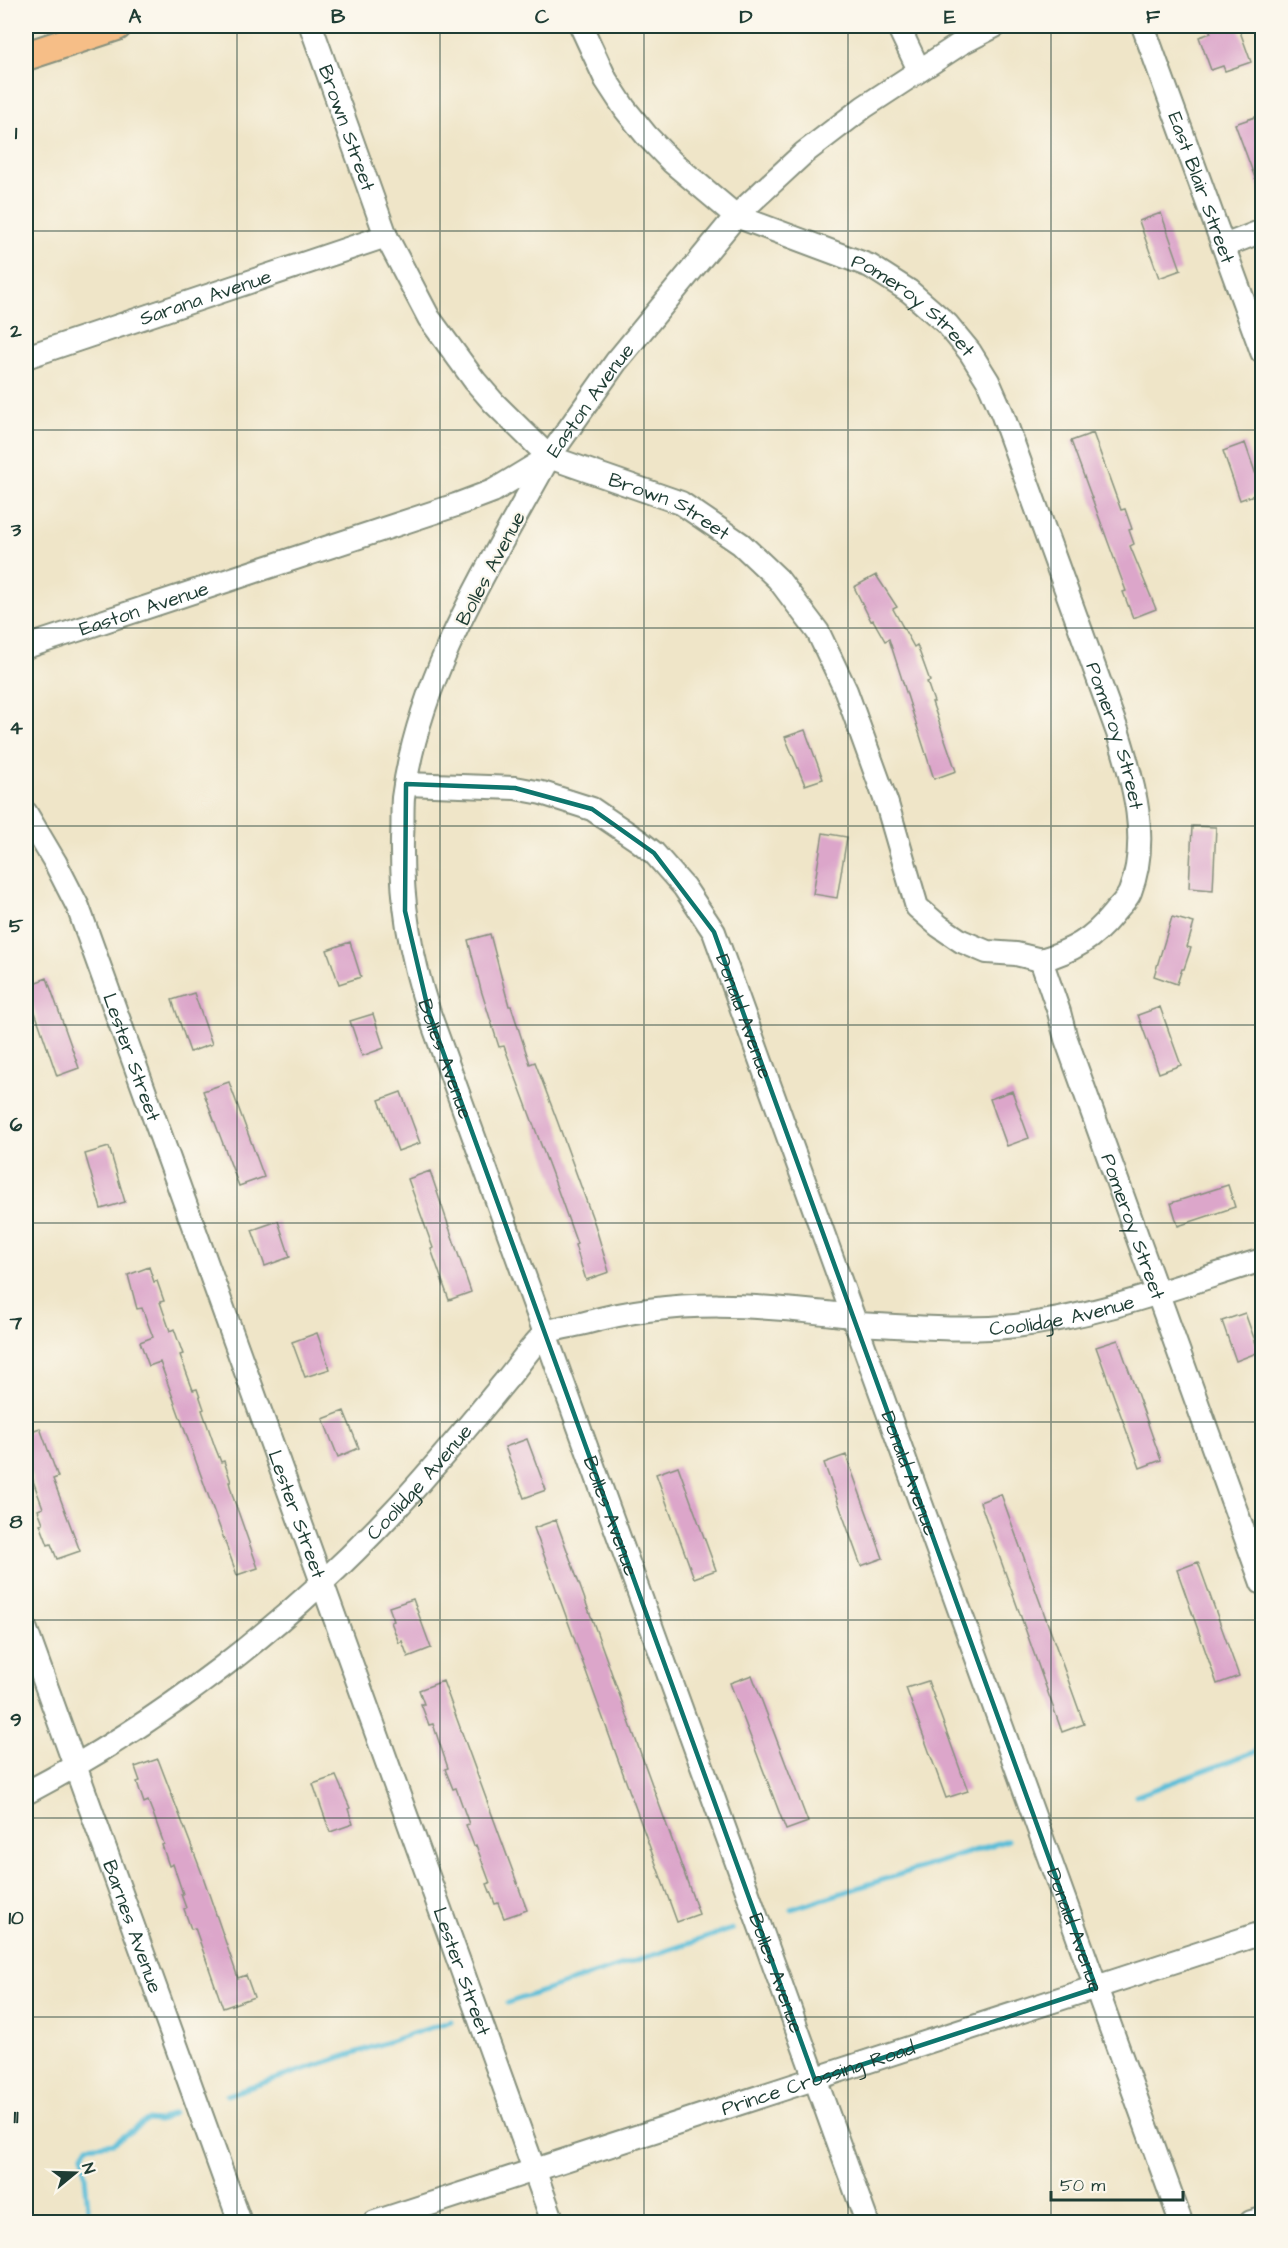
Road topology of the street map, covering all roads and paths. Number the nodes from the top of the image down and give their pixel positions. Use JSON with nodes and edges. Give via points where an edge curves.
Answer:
{"nodes":[{"id":1,"x":117,"y":26,"type":"edge"},
{"id":2,"x":311,"y":26,"type":"edge"},
{"id":3,"x":580,"y":26,"type":"edge"},
{"id":4,"x":898,"y":26,"type":"edge"},
{"id":5,"x":995,"y":26,"type":"edge"},
{"id":6,"x":1143,"y":26,"type":"edge"},
{"id":7,"x":26,"y":56,"type":"edge"},
{"id":8,"x":919,"y":70,"type":"junction"},
{"id":9,"x":736,"y":216,"type":"junction"},
{"id":10,"x":1263,"y":231,"type":"edge"},
{"id":11,"x":386,"y":237,"type":"junction"},
{"id":12,"x":1224,"y":246,"type":"junction"},
{"id":13,"x":1263,"y":352,"type":"edge"},
{"id":14,"x":26,"y":357,"type":"edge"},
{"id":15,"x":549,"y":457,"type":"junction"},
{"id":16,"x":26,"y":647,"type":"edge"},
{"id":17,"x":405,"y":792,"type":"junction"},
{"id":18,"x":26,"y":813,"type":"edge"},
{"id":19,"x":1041,"y":960,"type":"junction"},
{"id":20,"x":1263,"y":1260,"type":"edge"},
{"id":21,"x":1158,"y":1293,"type":"junction"},
{"id":22,"x":854,"y":1320,"type":"junction"},
{"id":23,"x":545,"y":1334,"type":"junction"},
{"id":24,"x":1263,"y":1583,"type":"edge"},
{"id":25,"x":322,"y":1584,"type":"junction"},
{"id":26,"x":26,"y":1630,"type":"edge"},
{"id":27,"x":75,"y":1767,"type":"junction"},
{"id":28,"x":26,"y":1793,"type":"edge"},
{"id":29,"x":1263,"y":1934,"type":"edge"},
{"id":30,"x":1096,"y":1988,"type":"junction"},
{"id":31,"x":815,"y":2080,"type":"junction"},
{"id":32,"x":534,"y":2170,"type":"junction"},
{"id":33,"x":1263,"y":2219,"type":"edge"},
{"id":34,"x":240,"y":2223,"type":"edge"},
{"id":35,"x":375,"y":2223,"type":"edge"},
{"id":36,"x":553,"y":2223,"type":"edge"},
{"id":37,"x":867,"y":2223,"type":"edge"},
{"id":38,"x":1181,"y":2223,"type":"edge"},
{"id":39,"x":1251,"y":2223,"type":"edge"}],
"edges":[{"from":1,"to":7,"type":"main road"},
{"from":2,"to":11,"type":"street","name":"Brown Street"},
{"from":3,"to":9,"type":"street","name":"Pomeroy Street","via":[[606,80],[646,135]]},
{"from":4,"to":8,"type":"street"},
{"from":5,"to":8,"type":"street","name":"Easton Avenue"},
{"from":6,"to":12,"type":"street","name":"East Blair Street"},
{"from":8,"to":9,"type":"street","name":"Easton Avenue","via":[[804,153]]},
{"from":9,"to":15,"type":"street","name":"Easton Avenue","via":[[616,362]]},
{"from":9,"to":19,"type":"street","name":"Pomeroy Street","via":[[870,266],[909,291],[970,352],[1002,412],[1118,733],[1140,825],[1139,851],[1129,893],[1096,933],[1067,952]]},
{"from":10,"to":12,"type":"street"},
{"from":11,"to":14,"type":"street","name":"Sarana Avenue"},
{"from":11,"to":15,"type":"street","name":"Brown Street","via":[[449,347],[494,403]]},
{"from":12,"to":13,"type":"street","name":"East Blair Street"},
{"from":15,"to":16,"type":"street","name":"Easton Avenue","via":[[493,491],[456,505]]},
{"from":15,"to":17,"type":"street","name":"Bolles Avenue","via":[[467,606],[442,661],[416,737]]},
{"from":15,"to":19,"type":"street","name":"Brown Street","via":[[681,504],[741,544],[778,579],[818,632],[846,691],[887,804],[917,907],[939,926],[987,952]]},
{"from":17,"to":22,"type":"street","name":"Donald Avenue","via":[[515,788],[591,809],[639,841],[684,887],[714,932]]},
{"from":17,"to":23,"type":"street","name":"Bolles Avenue","via":[[402,879],[417,974]]},
{"from":18,"to":25,"type":"street","name":"Lester Street","via":[[78,907]]},
{"from":19,"to":21,"type":"street","name":"Pomeroy Street"},
{"from":20,"to":21,"type":"street","name":"Coolidge Avenue"},
{"from":21,"to":22,"type":"street","name":"Coolidge Avenue","via":[[1081,1315],[1013,1326],[959,1329]]},
{"from":21,"to":24,"type":"street","name":"Pomeroy Street"},
{"from":22,"to":23,"type":"street","name":"Coolidge Avenue","via":[[766,1306],[719,1304],[638,1311]]},
{"from":22,"to":30,"type":"street","name":"Donald Avenue"},
{"from":23,"to":25,"type":"street","name":"Coolidge Avenue","via":[[435,1466]]},
{"from":23,"to":31,"type":"street","name":"Bolles Avenue"},
{"from":25,"to":27,"type":"street","name":"Coolidge Avenue","via":[[202,1682]]},
{"from":25,"to":32,"type":"street","name":"Lester Street"},
{"from":26,"to":27,"type":"street","name":"Barnes Avenue"},
{"from":27,"to":28,"type":"street","name":"Coolidge Avenue"},
{"from":27,"to":34,"type":"street","name":"Barnes Avenue"},
{"from":29,"to":30,"type":"street","name":"Prince Crossing Road"},
{"from":30,"to":31,"type":"street","name":"Prince Crossing Road"},
{"from":30,"to":38,"type":"street","name":"Donald Avenue"},
{"from":31,"to":32,"type":"street","name":"Prince Crossing Road"},
{"from":31,"to":37,"type":"street","name":"Bolles Avenue"},
{"from":32,"to":35,"type":"street","name":"Prince Crossing Road"},
{"from":32,"to":36,"type":"street","name":"Lester Street"},
{"from":33,"to":39,"type":"street"}]}
